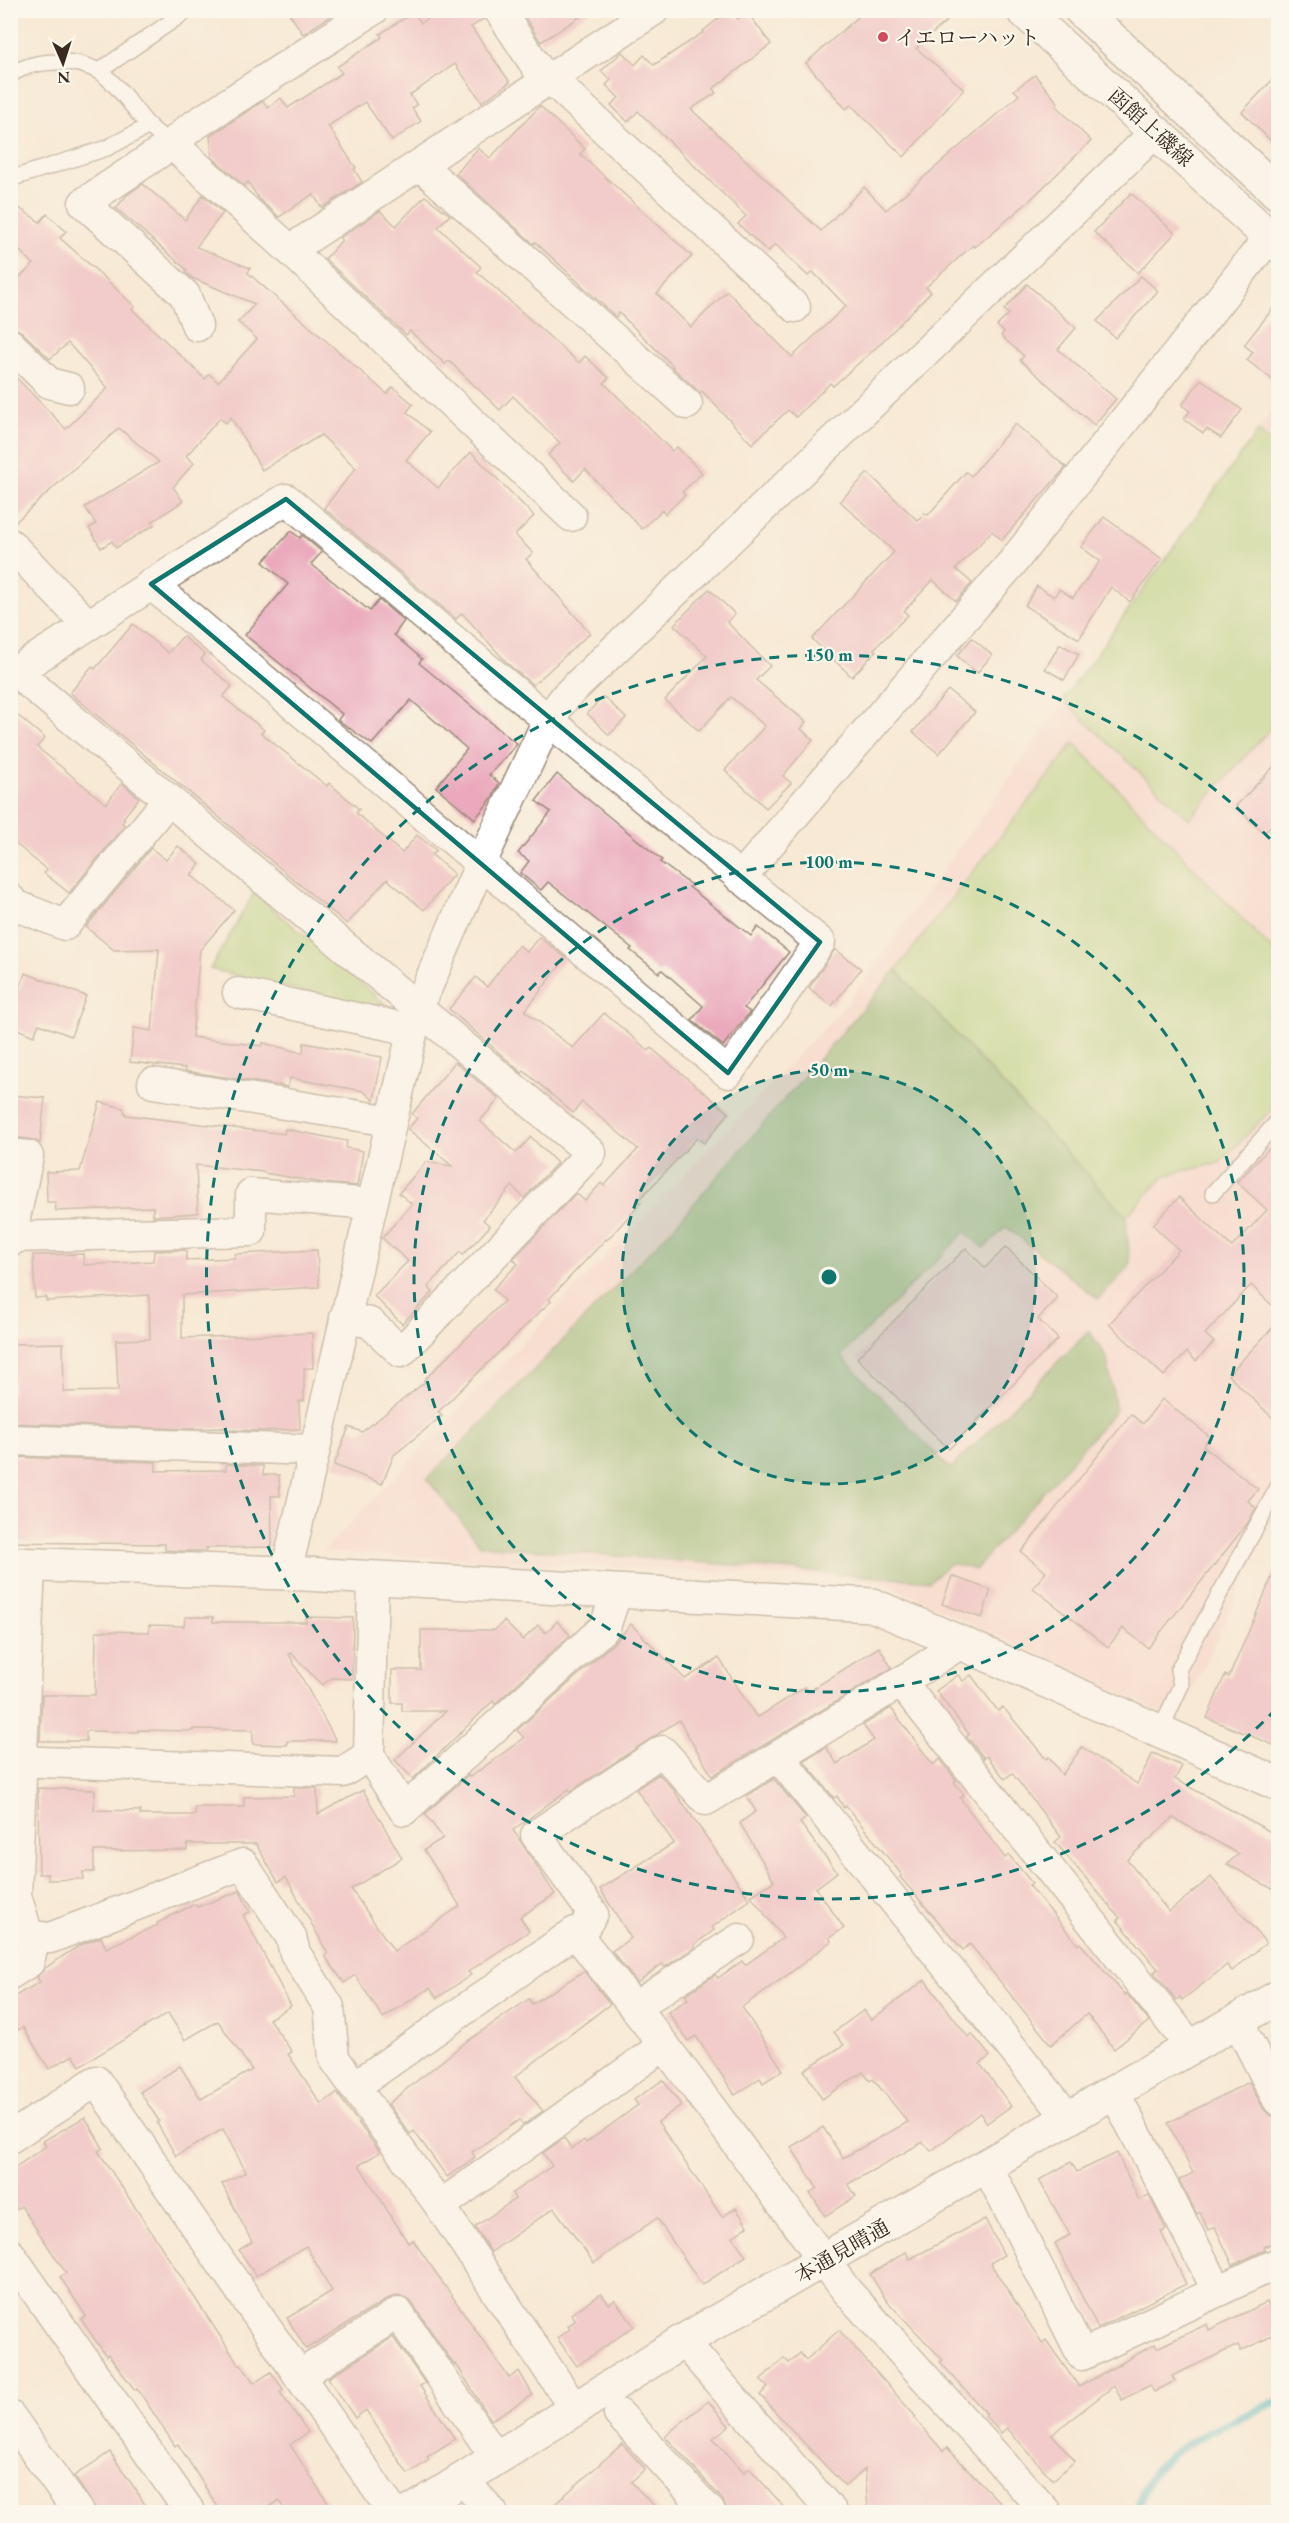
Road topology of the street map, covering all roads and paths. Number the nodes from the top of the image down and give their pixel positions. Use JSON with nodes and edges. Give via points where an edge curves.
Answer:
{"nodes":[{"id":1,"x":188,"y":10,"type":"edge"},
{"id":2,"x":373,"y":10,"type":"edge"},
{"id":3,"x":500,"y":10,"type":"edge"},
{"id":4,"x":654,"y":10,"type":"edge"},
{"id":5,"x":1081,"y":10,"type":"edge"},
{"id":6,"x":1033,"y":14,"type":"edge"},
{"id":7,"x":99,"y":71,"type":"junction"},
{"id":8,"x":10,"y":75,"type":"edge"},
{"id":9,"x":548,"y":79,"type":"junction"},
{"id":10,"x":148,"y":126,"type":"junction"},
{"id":11,"x":1157,"y":131,"type":"junction"},
{"id":12,"x":172,"y":144,"type":"junction"},
{"id":13,"x":420,"y":165,"type":"junction"},
{"id":14,"x":10,"y":179,"type":"edge"},
{"id":15,"x":1278,"y":193,"type":"edge"},
{"id":16,"x":1274,"y":240,"type":"edge"},
{"id":17,"x":290,"y":250,"type":"junction"},
{"id":18,"x":795,"y":307,"type":"dead end"},
{"id":19,"x":197,"y":326,"type":"dead end"},
{"id":20,"x":10,"y":344,"type":"edge"},
{"id":21,"x":69,"y":388,"type":"dead end"},
{"id":22,"x":687,"y":404,"type":"dead end"},
{"id":23,"x":571,"y":516,"type":"dead end"},
{"id":24,"x":10,"y":544,"type":"edge"},
{"id":25,"x":151,"y":584,"type":"junction"},
{"id":26,"x":88,"y":625,"type":"junction"},
{"id":27,"x":13,"y":673,"type":"edge"},
{"id":28,"x":548,"y":720,"type":"junction"},
{"id":29,"x":169,"y":799,"type":"junction"},
{"id":30,"x":480,"y":864,"type":"junction"},
{"id":31,"x":740,"y":878,"type":"junction"},
{"id":32,"x":12,"y":907,"type":"edge"},
{"id":33,"x":238,"y":993,"type":"dead end"},
{"id":34,"x":415,"y":1019,"type":"junction"},
{"id":35,"x":153,"y":1083,"type":"dead end"},
{"id":36,"x":391,"y":1121,"type":"junction"},
{"id":37,"x":1278,"y":1121,"type":"edge"},
{"id":38,"x":10,"y":1154,"type":"edge"},
{"id":39,"x":1213,"y":1193,"type":"dead end"},
{"id":40,"x":371,"y":1204,"type":"junction"},
{"id":41,"x":11,"y":1239,"type":"edge"},
{"id":42,"x":345,"y":1317,"type":"junction"},
{"id":43,"x":10,"y":1440,"type":"edge"},
{"id":44,"x":314,"y":1450,"type":"junction"},
{"id":45,"x":1278,"y":1487,"type":"edge"},
{"id":46,"x":20,"y":1564,"type":"edge"},
{"id":47,"x":286,"y":1573,"type":"junction"},
{"id":48,"x":374,"y":1578,"type":"junction"},
{"id":49,"x":617,"y":1591,"type":"junction"},
{"id":50,"x":961,"y":1643,"type":"junction"},
{"id":51,"x":901,"y":1682,"type":"junction"},
{"id":52,"x":1160,"y":1731,"type":"junction"},
{"id":53,"x":369,"y":1755,"type":"junction"},
{"id":54,"x":779,"y":1757,"type":"junction"},
{"id":55,"x":17,"y":1761,"type":"edge"},
{"id":56,"x":1278,"y":1784,"type":"edge"},
{"id":57,"x":13,"y":1896,"type":"edge"},
{"id":58,"x":30,"y":1936,"type":"junction"},
{"id":59,"x":579,"y":1936,"type":"junction"},
{"id":60,"x":739,"y":1939,"type":"dead end"},
{"id":61,"x":10,"y":1974,"type":"edge"},
{"id":62,"x":1278,"y":1998,"type":"edge"},
{"id":63,"x":634,"y":2007,"type":"junction"},
{"id":64,"x":1238,"y":2022,"type":"junction"},
{"id":65,"x":664,"y":2045,"type":"junction"},
{"id":66,"x":1191,"y":2047,"type":"junction"},
{"id":67,"x":354,"y":2087,"type":"junction"},
{"id":68,"x":1115,"y":2094,"type":"junction"},
{"id":69,"x":1278,"y":2100,"type":"edge"},
{"id":70,"x":1069,"y":2119,"type":"junction"},
{"id":71,"x":10,"y":2138,"type":"edge"},
{"id":72,"x":987,"y":2166,"type":"junction"},
{"id":73,"x":440,"y":2206,"type":"junction"},
{"id":74,"x":10,"y":2254,"type":"edge"},
{"id":75,"x":823,"y":2262,"type":"junction"},
{"id":76,"x":1278,"y":2263,"type":"edge"},
{"id":77,"x":1218,"y":2291,"type":"junction"},
{"id":78,"x":683,"y":2341,"type":"junction"},
{"id":79,"x":299,"y":2376,"type":"junction"},
{"id":80,"x":574,"y":2408,"type":"junction"},
{"id":81,"x":619,"y":2414,"type":"dead end"},
{"id":82,"x":10,"y":2416,"type":"edge"},
{"id":83,"x":496,"y":2458,"type":"junction"},
{"id":84,"x":462,"y":2479,"type":"junction"},
{"id":85,"x":78,"y":2512,"type":"edge"},
{"id":86,"x":190,"y":2512,"type":"edge"},
{"id":87,"x":393,"y":2512,"type":"edge"},
{"id":88,"x":411,"y":2512,"type":"edge"},
{"id":89,"x":492,"y":2512,"type":"edge"},
{"id":90,"x":710,"y":2512,"type":"edge"},
{"id":91,"x":832,"y":2512,"type":"edge"},
{"id":92,"x":1046,"y":2512,"type":"edge"}],
"edges":[{"from":1,"to":7,"type":"lane"},
{"from":2,"to":12,"type":"street","via":[[190,128]]},
{"from":3,"to":9,"type":"street"},
{"from":4,"to":9,"type":"street"},
{"from":5,"to":15,"type":"street","name":"函館上磯線"},
{"from":6,"to":11,"type":"street","name":"函館上磯線"},
{"from":7,"to":8,"type":"lane","via":[[84,63],[44,62],[25,66]]},
{"from":7,"to":10,"type":"lane","via":[[114,83]]},
{"from":9,"to":13,"type":"street"},
{"from":9,"to":18,"type":"street"},
{"from":10,"to":12,"type":"lane"},
{"from":10,"to":14,"type":"lane","via":[[107,148]]},
{"from":11,"to":16,"type":"street","name":"函館上磯線"},
{"from":11,"to":28,"type":"street","via":[[566,696]]},
{"from":12,"to":17,"type":"street"},
{"from":12,"to":19,"type":"street","via":[[84,203],[185,295]]},
{"from":13,"to":17,"type":"street"},
{"from":13,"to":22,"type":"street"},
{"from":16,"to":31,"type":"street","via":[[1012,563]]},
{"from":17,"to":23,"type":"street"},
{"from":20,"to":21,"type":"street","via":[[49,383]]},
{"from":24,"to":26,"type":"street"},
{"from":25,"to":26,"type":"street"},
{"from":25,"to":28,"type":"street","via":[[286,499]]},
{"from":25,"to":30,"type":"street"},
{"from":26,"to":27,"type":"street"},
{"from":27,"to":29,"type":"street"},
{"from":28,"to":30,"type":"street"},
{"from":28,"to":31,"type":"street"},
{"from":29,"to":32,"type":"street","via":[[65,925]]},
{"from":29,"to":34,"type":"street"},
{"from":30,"to":31,"type":"street","via":[[728,1073],[820,942]]},
{"from":30,"to":34,"type":"street"},
{"from":33,"to":34,"type":"street"},
{"from":34,"to":36,"type":"street"},
{"from":34,"to":42,"type":"street","via":[[591,1153],[401,1352],[370,1323]]},
{"from":35,"to":36,"type":"street"},
{"from":36,"to":40,"type":"street"},
{"from":37,"to":39,"type":"lane"},
{"from":38,"to":41,"type":"street","via":[[28,1156]]},
{"from":40,"to":41,"type":"street","via":[[251,1194],[251,1231]]},
{"from":40,"to":42,"type":"street"},
{"from":42,"to":44,"type":"street"},
{"from":43,"to":44,"type":"street"},
{"from":44,"to":47,"type":"street"},
{"from":45,"to":52,"type":"lane","via":[[1178,1670],[1181,1685]]},
{"from":46,"to":47,"type":"street"},
{"from":46,"to":55,"type":"street"},
{"from":47,"to":48,"type":"street"},
{"from":48,"to":49,"type":"street"},
{"from":48,"to":53,"type":"street"},
{"from":49,"to":50,"type":"street","via":[[872,1605]]},
{"from":49,"to":53,"type":"street","via":[[605,1627],[404,1810]]},
{"from":50,"to":51,"type":"street"},
{"from":50,"to":52,"type":"street"},
{"from":51,"to":54,"type":"street"},
{"from":51,"to":66,"type":"street"},
{"from":52,"to":56,"type":"street"},
{"from":53,"to":55,"type":"street","via":[[343,1772]]},
{"from":54,"to":59,"type":"street","via":[[706,1800],[662,1751],[536,1835],[593,1912]]},
{"from":54,"to":70,"type":"street"},
{"from":55,"to":57,"type":"street"},
{"from":57,"to":58,"type":"street"},
{"from":58,"to":61,"type":"street","via":[[29,1962]]},
{"from":58,"to":67,"type":"street","via":[[51,1938],[243,1864],[291,1937],[295,1953],[329,2007],[334,2058]]},
{"from":59,"to":63,"type":"street"},
{"from":59,"to":67,"type":"street","via":[[575,1932]]},
{"from":60,"to":63,"type":"street"},
{"from":62,"to":64,"type":"street","name":"本通見晴通"},
{"from":63,"to":65,"type":"street"},
{"from":64,"to":66,"type":"street","name":"本通見晴通"},
{"from":64,"to":69,"type":"street"},
{"from":65,"to":73,"type":"street"},
{"from":65,"to":75,"type":"street"},
{"from":66,"to":68,"type":"street","name":"本通見晴通"},
{"from":67,"to":73,"type":"street"},
{"from":68,"to":70,"type":"street","name":"本通見晴通"},
{"from":68,"to":77,"type":"street"},
{"from":70,"to":72,"type":"street","name":"本通見晴通"},
{"from":71,"to":79,"type":"street","via":[[96,2081]]},
{"from":72,"to":75,"type":"street","name":"本通見晴通"},
{"from":72,"to":77,"type":"street","via":[[1082,2355]]},
{"from":73,"to":80,"type":"street"},
{"from":74,"to":86,"type":"street"},
{"from":75,"to":78,"type":"street","name":"本通見晴通"},
{"from":75,"to":92,"type":"street"},
{"from":76,"to":77,"type":"street"},
{"from":78,"to":80,"type":"street","name":"本通見晴通"},
{"from":78,"to":91,"type":"street"},
{"from":79,"to":83,"type":"street","via":[[398,2313]]},
{"from":79,"to":87,"type":"street"},
{"from":80,"to":83,"type":"street","name":"本通見晴通"},
{"from":81,"to":90,"type":"street"},
{"from":82,"to":85,"type":"street"},
{"from":83,"to":84,"type":"street","name":"本通見晴通"},
{"from":84,"to":88,"type":"street","name":"本通見晴通"},
{"from":84,"to":89,"type":"street"}]}
